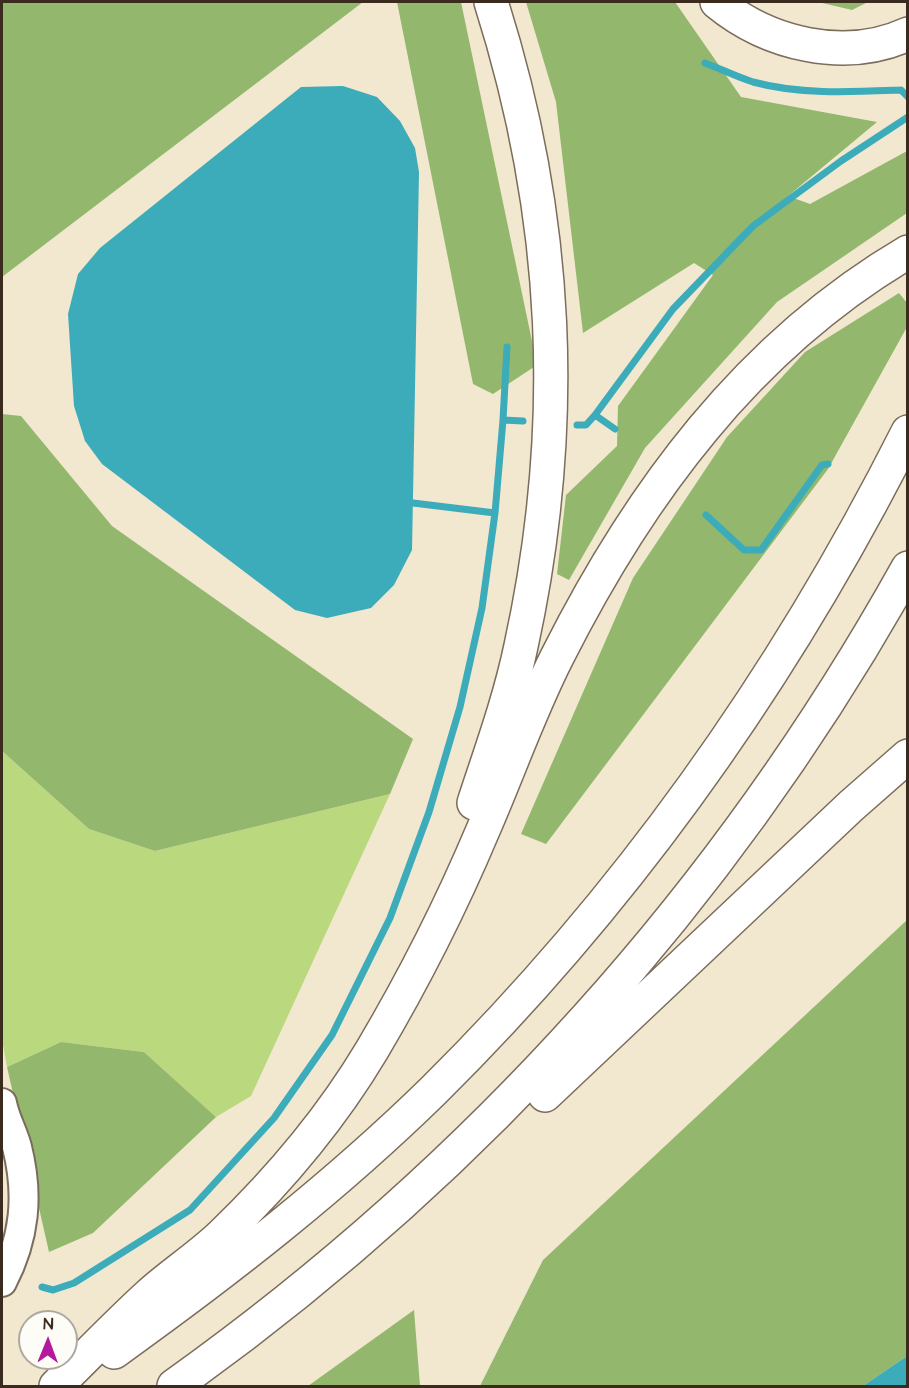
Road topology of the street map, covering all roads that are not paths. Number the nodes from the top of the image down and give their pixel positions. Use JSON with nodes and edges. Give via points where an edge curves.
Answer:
{"nodes":[{"id":1,"x":491,"y":2,"type":"edge"},
{"id":2,"x":717,"y":2,"type":"edge"},
{"id":3,"x":908,"y":34,"type":"edge"},
{"id":4,"x":908,"y":252,"type":"edge"},
{"id":5,"x":908,"y":432,"type":"edge"},
{"id":6,"x":908,"y":568,"type":"edge"},
{"id":7,"x":908,"y":756,"type":"edge"},
{"id":8,"x":423,"y":961,"type":"junction"},
{"id":9,"x":2,"y":1110,"type":"edge"},
{"id":10,"x":412,"y":1196,"type":"junction"},
{"id":11,"x":2,"y":1282,"type":"edge"},
{"id":12,"x":56,"y":1386,"type":"edge"},
{"id":13,"x":66,"y":1386,"type":"edge"},
{"id":14,"x":174,"y":1386,"type":"edge"}],
"edges":[{"from":1,"to":8,"type":"highway","via":[[522,109],[538,187],[551,332],[548,475],[521,648]]},
{"from":2,"to":3,"type":"highway","via":[[751,26],[808,46],[872,44]]},
{"from":4,"to":8,"type":"highway","via":[[826,307],[771,353],[717,409],[662,479],[614,550],[555,660],[483,832]]},
{"from":5,"to":13,"type":"highway","via":[[832,573],[746,713],[649,848],[546,972],[432,1091],[341,1175],[217,1278]]},
{"from":6,"to":10,"type":"highway","via":[[814,725],[693,892],[613,991],[559,1050]]},
{"from":7,"to":10,"type":"highway","via":[[546,1095],[486,1144]]},
{"from":8,"to":12,"type":"highway","via":[[370,1053],[301,1149],[221,1237],[150,1294]]},
{"from":9,"to":11,"type":"lane","via":[[16,1146],[26,1190],[22,1231]]},
{"from":10,"to":14,"type":"highway","via":[[286,1304]]}]}
